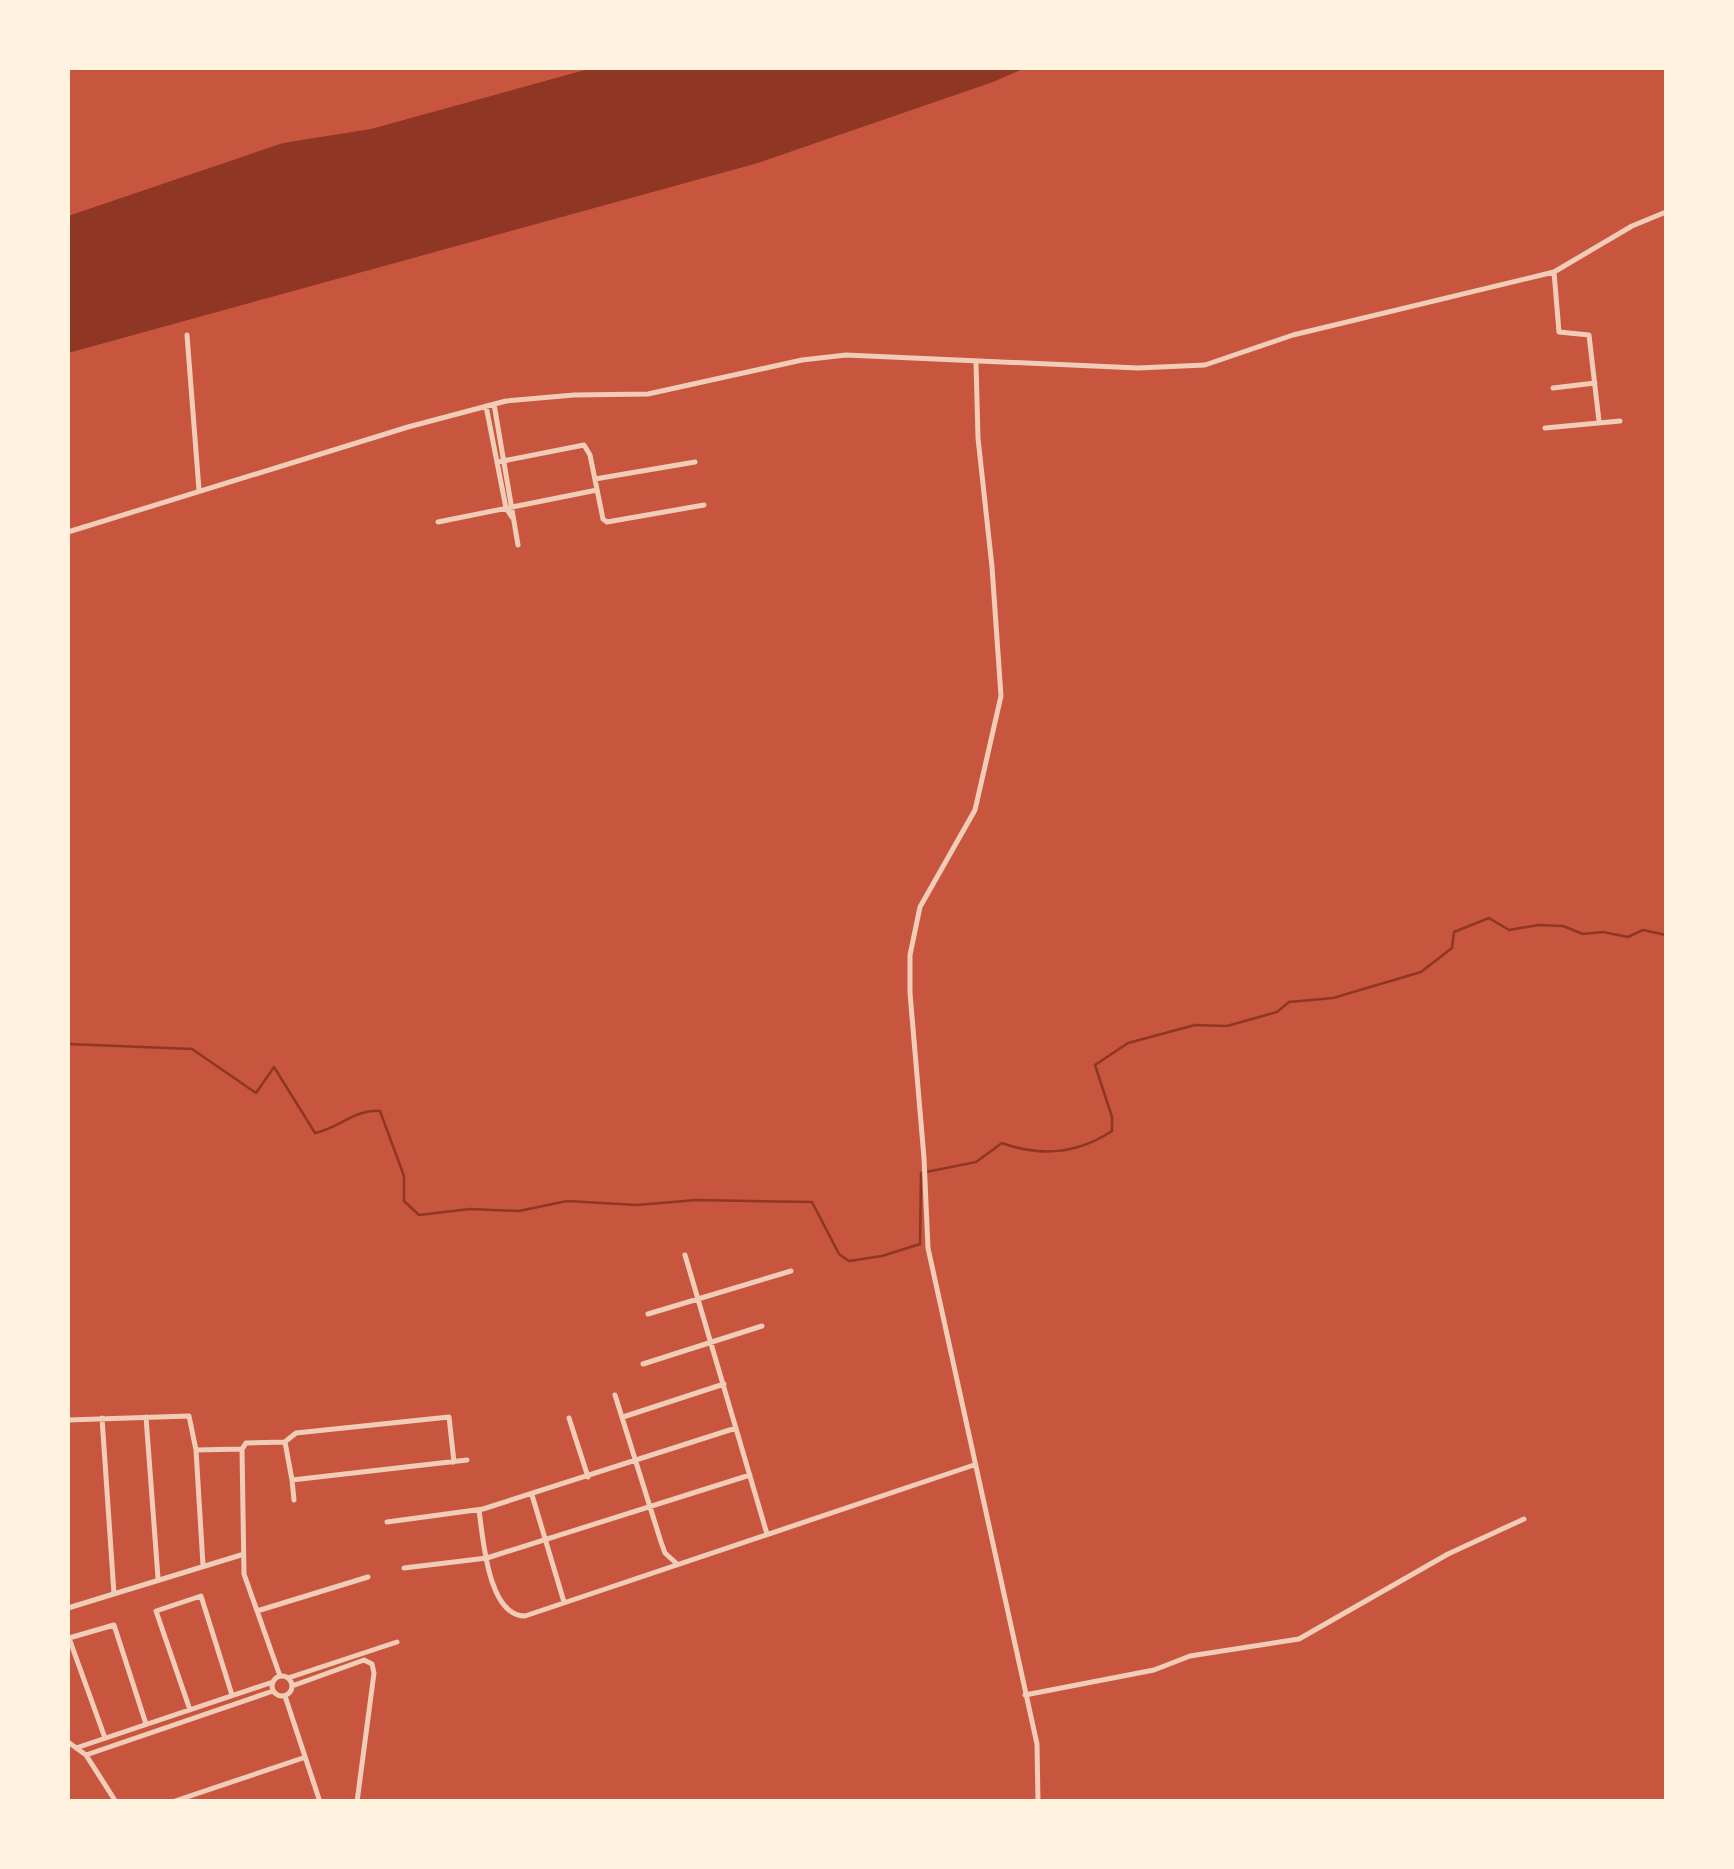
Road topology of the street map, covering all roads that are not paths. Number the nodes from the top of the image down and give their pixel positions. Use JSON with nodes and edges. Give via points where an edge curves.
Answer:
{"nodes":[{"id":1,"x":1666,"y":212,"type":"edge"},
{"id":2,"x":1554,"y":272,"type":"junction"},
{"id":3,"x":186,"y":336,"type":"dead end"},
{"id":4,"x":976,"y":363,"type":"junction"},
{"id":5,"x":1594,"y":383,"type":"junction"},
{"id":6,"x":1553,"y":388,"type":"dead end"},
{"id":7,"x":494,"y":404,"type":"junction"},
{"id":8,"x":486,"y":406,"type":"junction"},
{"id":9,"x":1599,"y":421,"type":"junction"},
{"id":10,"x":1620,"y":421,"type":"dead end"},
{"id":11,"x":1546,"y":428,"type":"dead end"},
{"id":12,"x":497,"y":442,"type":"junction"},
{"id":13,"x":501,"y":461,"type":"junction"},
{"id":14,"x":695,"y":462,"type":"dead end"},
{"id":15,"x":596,"y":479,"type":"junction"},
{"id":16,"x":199,"y":490,"type":"junction"},
{"id":17,"x":598,"y":490,"type":"junction"},
{"id":18,"x":704,"y":505,"type":"dead end"},
{"id":19,"x":514,"y":506,"type":"junction"},
{"id":20,"x":506,"y":508,"type":"junction"},
{"id":21,"x":512,"y":517,"type":"junction"},
{"id":22,"x":438,"y":522,"type":"dead end"},
{"id":23,"x":68,"y":532,"type":"edge"},
{"id":24,"x":518,"y":546,"type":"dead end"},
{"id":25,"x":685,"y":1255,"type":"dead end"},
{"id":26,"x":792,"y":1270,"type":"dead end"},
{"id":27,"x":698,"y":1299,"type":"junction"},
{"id":28,"x":648,"y":1314,"type":"dead end"},
{"id":29,"x":762,"y":1326,"type":"dead end"},
{"id":30,"x":710,"y":1342,"type":"junction"},
{"id":31,"x":643,"y":1364,"type":"dead end"},
{"id":32,"x":724,"y":1384,"type":"junction"},
{"id":33,"x":615,"y":1395,"type":"dead end"},
{"id":34,"x":146,"y":1417,"type":"junction"},
{"id":35,"x":102,"y":1418,"type":"junction"},
{"id":36,"x":569,"y":1418,"type":"dead end"},
{"id":37,"x":623,"y":1418,"type":"junction"},
{"id":38,"x":68,"y":1420,"type":"edge"},
{"id":39,"x":736,"y":1428,"type":"junction"},
{"id":40,"x":285,"y":1442,"type":"junction"},
{"id":41,"x":196,"y":1450,"type":"junction"},
{"id":42,"x":242,"y":1450,"type":"junction"},
{"id":43,"x":467,"y":1460,"type":"dead end"},
{"id":44,"x":454,"y":1462,"type":"junction"},
{"id":45,"x":636,"y":1462,"type":"junction"},
{"id":46,"x":974,"y":1465,"type":"junction"},
{"id":47,"x":750,"y":1475,"type":"junction"},
{"id":48,"x":588,"y":1477,"type":"junction"},
{"id":49,"x":292,"y":1480,"type":"junction"},
{"id":50,"x":532,"y":1495,"type":"junction"},
{"id":51,"x":294,"y":1500,"type":"dead end"},
{"id":52,"x":649,"y":1506,"type":"junction"},
{"id":53,"x":479,"y":1510,"type":"junction"},
{"id":54,"x":1524,"y":1519,"type":"dead end"},
{"id":55,"x":387,"y":1522,"type":"dead end"},
{"id":56,"x":768,"y":1534,"type":"junction"},
{"id":57,"x":545,"y":1540,"type":"junction"},
{"id":58,"x":241,"y":1555,"type":"junction"},
{"id":59,"x":487,"y":1558,"type":"junction"},
{"id":60,"x":676,"y":1563,"type":"junction"},
{"id":61,"x":202,"y":1564,"type":"junction"},
{"id":62,"x":404,"y":1568,"type":"dead end"},
{"id":63,"x":368,"y":1577,"type":"dead end"},
{"id":64,"x":158,"y":1578,"type":"junction"},
{"id":65,"x":114,"y":1594,"type":"junction"},
{"id":66,"x":564,"y":1602,"type":"junction"},
{"id":67,"x":68,"y":1608,"type":"edge"},
{"id":68,"x":258,"y":1612,"type":"junction"},
{"id":69,"x":398,"y":1642,"type":"dead end"},
{"id":70,"x":280,"y":1676,"type":"junction"},
{"id":71,"x":288,"y":1678,"type":"junction"},
{"id":72,"x":273,"y":1682,"type":"junction"},
{"id":73,"x":292,"y":1686,"type":"junction"},
{"id":74,"x":273,"y":1691,"type":"junction"},
{"id":75,"x":232,"y":1695,"type":"junction"},
{"id":76,"x":1025,"y":1695,"type":"junction"},
{"id":77,"x":285,"y":1696,"type":"junction"},
{"id":78,"x":190,"y":1710,"type":"junction"},
{"id":79,"x":146,"y":1724,"type":"junction"},
{"id":80,"x":104,"y":1738,"type":"junction"},
{"id":81,"x":68,"y":1742,"type":"edge"},
{"id":82,"x":76,"y":1748,"type":"junction"},
{"id":83,"x":86,"y":1755,"type":"junction"},
{"id":84,"x":303,"y":1758,"type":"junction"},
{"id":85,"x":116,"y":1802,"type":"edge"},
{"id":86,"x":172,"y":1802,"type":"edge"},
{"id":87,"x":320,"y":1802,"type":"edge"},
{"id":88,"x":357,"y":1802,"type":"edge"},
{"id":89,"x":1038,"y":1802,"type":"edge"}],
"edges":[{"from":1,"to":2,"type":"street"},
{"from":2,"to":4,"type":"street","via":[[1294,335],[1205,364],[1170,369]]},
{"from":2,"to":5,"type":"street","via":[[1559,332],[1588,334]]},
{"from":3,"to":16,"type":"street"},
{"from":4,"to":7,"type":"street","via":[[823,356],[648,394]]},
{"from":4,"to":46,"type":"street","via":[[1001,696],[976,810],[920,907],[910,965],[928,1248]]},
{"from":5,"to":6,"type":"street"},
{"from":5,"to":9,"type":"street"},
{"from":7,"to":8,"type":"street"},
{"from":7,"to":12,"type":"street"},
{"from":8,"to":12,"type":"street"},
{"from":8,"to":16,"type":"street"},
{"from":9,"to":10,"type":"street"},
{"from":9,"to":11,"type":"street"},
{"from":12,"to":13,"type":"street"},
{"from":13,"to":15,"type":"street","via":[[584,445]]},
{"from":13,"to":19,"type":"street"},
{"from":13,"to":20,"type":"street"},
{"from":14,"to":15,"type":"street"},
{"from":15,"to":17,"type":"street"},
{"from":16,"to":23,"type":"street"},
{"from":17,"to":18,"type":"street","via":[[608,522]]},
{"from":17,"to":19,"type":"street"},
{"from":19,"to":20,"type":"street"},
{"from":19,"to":21,"type":"street"},
{"from":20,"to":21,"type":"street"},
{"from":20,"to":22,"type":"street"},
{"from":21,"to":24,"type":"street"},
{"from":25,"to":27,"type":"street"},
{"from":26,"to":27,"type":"street"},
{"from":27,"to":28,"type":"street"},
{"from":27,"to":30,"type":"street"},
{"from":29,"to":30,"type":"street"},
{"from":30,"to":31,"type":"street"},
{"from":30,"to":32,"type":"street"},
{"from":32,"to":37,"type":"street"},
{"from":32,"to":39,"type":"street"},
{"from":33,"to":37,"type":"street"},
{"from":34,"to":35,"type":"street"},
{"from":34,"to":41,"type":"street","via":[[189,1416]]},
{"from":34,"to":64,"type":"street"},
{"from":35,"to":38,"type":"street"},
{"from":35,"to":65,"type":"street"},
{"from":36,"to":48,"type":"street"},
{"from":37,"to":45,"type":"street"},
{"from":39,"to":45,"type":"street"},
{"from":39,"to":47,"type":"street"},
{"from":40,"to":42,"type":"street","via":[[246,1443]]},
{"from":40,"to":44,"type":"street","via":[[296,1432],[449,1417]]},
{"from":40,"to":49,"type":"street"},
{"from":41,"to":42,"type":"street"},
{"from":41,"to":61,"type":"street"},
{"from":42,"to":58,"type":"street"},
{"from":43,"to":44,"type":"street"},
{"from":44,"to":49,"type":"street"},
{"from":45,"to":48,"type":"street"},
{"from":45,"to":52,"type":"street"},
{"from":46,"to":56,"type":"street"},
{"from":46,"to":76,"type":"street"},
{"from":47,"to":52,"type":"street"},
{"from":47,"to":56,"type":"street"},
{"from":48,"to":50,"type":"street"},
{"from":49,"to":51,"type":"street"},
{"from":50,"to":53,"type":"street"},
{"from":50,"to":57,"type":"street"},
{"from":52,"to":57,"type":"street"},
{"from":52,"to":60,"type":"street","via":[[665,1553]]},
{"from":53,"to":55,"type":"street"},
{"from":53,"to":59,"type":"street"},
{"from":54,"to":76,"type":"street","via":[[1299,1639],[1190,1656],[1154,1670]]},
{"from":56,"to":60,"type":"street"},
{"from":57,"to":59,"type":"street"},
{"from":57,"to":66,"type":"street"},
{"from":58,"to":61,"type":"street"},
{"from":58,"to":68,"type":"street"},
{"from":59,"to":62,"type":"street"},
{"from":59,"to":66,"type":"street","via":[[496,1594],[509,1612],[526,1616]]},
{"from":60,"to":66,"type":"street"},
{"from":61,"to":64,"type":"street"},
{"from":63,"to":68,"type":"street"},
{"from":64,"to":65,"type":"street"},
{"from":65,"to":67,"type":"street"},
{"from":68,"to":70,"type":"street"},
{"from":69,"to":71,"type":"street"},
{"from":70,"to":71,"type":"street"},
{"from":70,"to":72,"type":"street"},
{"from":71,"to":73,"type":"street"},
{"from":72,"to":74,"type":"street"},
{"from":72,"to":75,"type":"street"},
{"from":73,"to":77,"type":"street"},
{"from":73,"to":88,"type":"street","via":[[364,1660],[372,1664]]},
{"from":74,"to":77,"type":"street"},
{"from":74,"to":83,"type":"street"},
{"from":75,"to":78,"type":"street"},
{"from":75,"to":78,"type":"street","via":[[202,1596],[156,1611]]},
{"from":76,"to":89,"type":"street","via":[[1038,1754]]},
{"from":77,"to":84,"type":"street"},
{"from":78,"to":79,"type":"street"},
{"from":79,"to":80,"type":"street"},
{"from":79,"to":80,"type":"street","via":[[114,1625],[69,1638]]},
{"from":80,"to":82,"type":"street"},
{"from":81,"to":82,"type":"street"},
{"from":82,"to":83,"type":"street"},
{"from":83,"to":85,"type":"street"},
{"from":84,"to":86,"type":"street"},
{"from":84,"to":87,"type":"street"}]}
